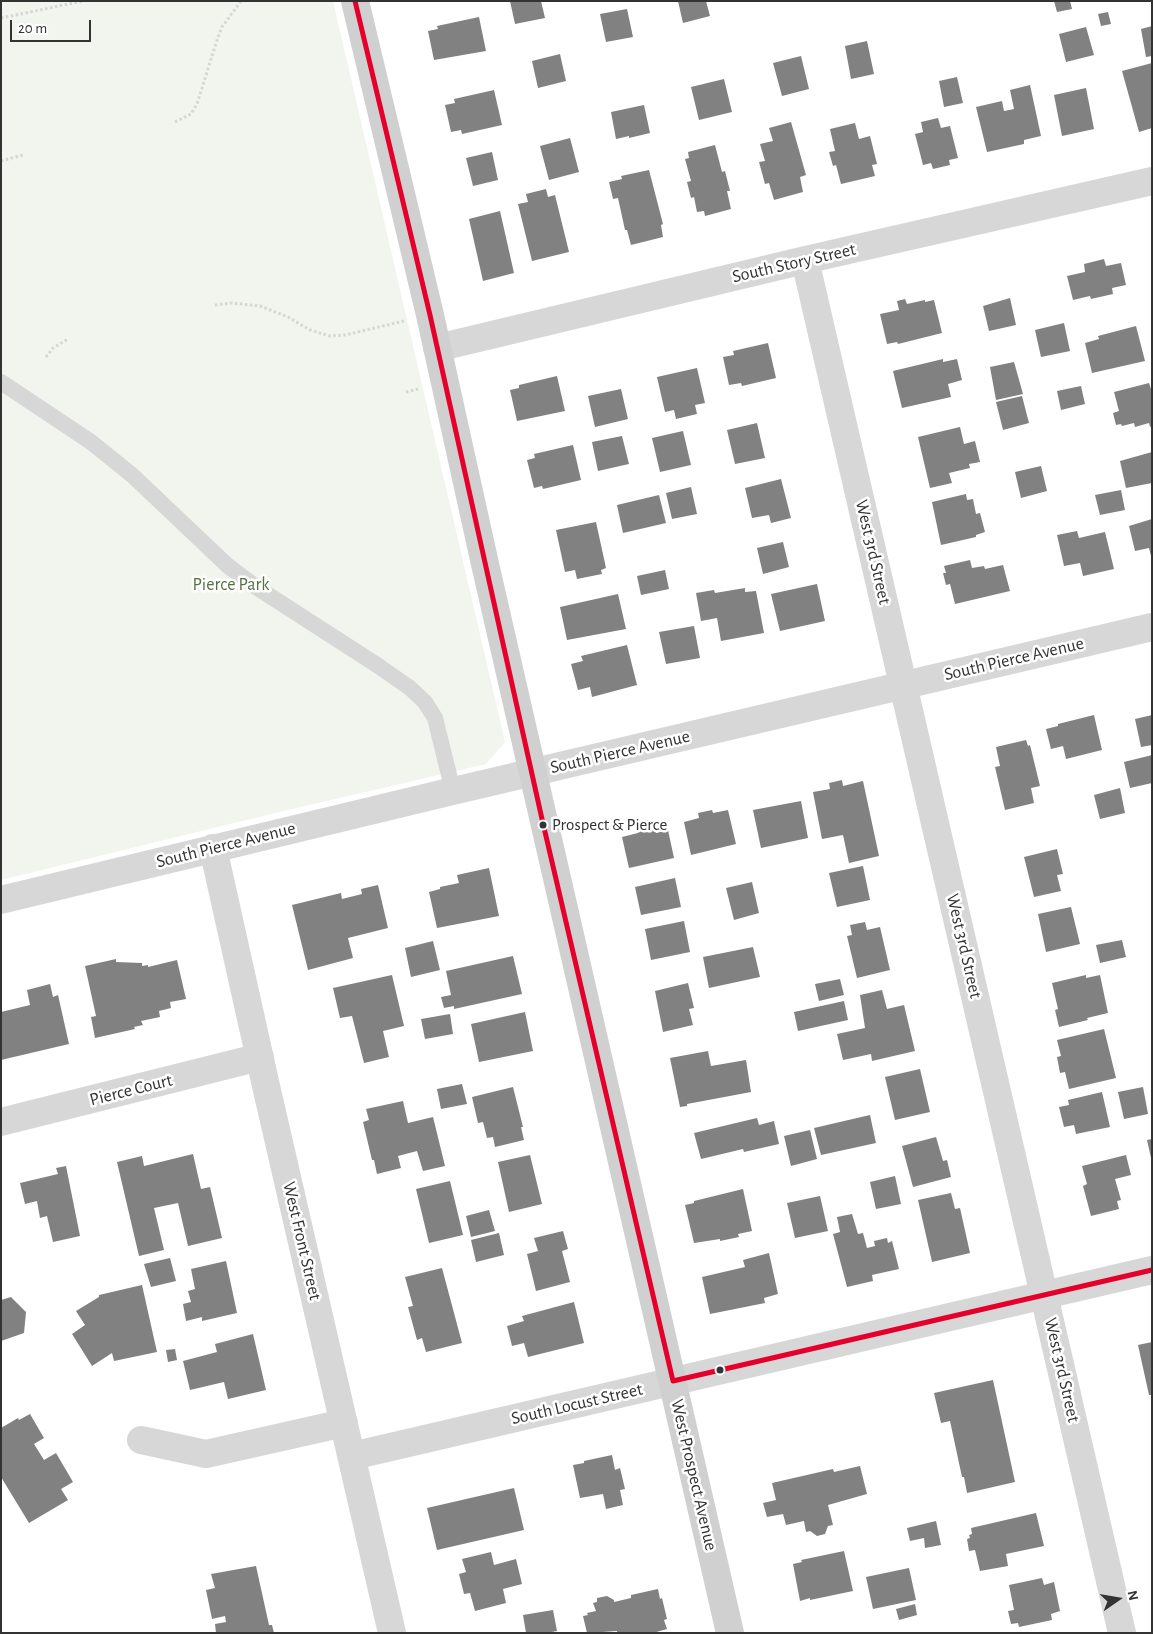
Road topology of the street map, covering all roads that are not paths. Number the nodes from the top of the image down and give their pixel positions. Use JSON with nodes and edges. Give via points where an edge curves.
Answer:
{"nodes":[{"id":1,"x":356,"y":1,"type":"edge"},
{"id":2,"x":1152,"y":181,"type":"edge"},
{"id":3,"x":805,"y":260,"type":"junction"},
{"id":4,"x":437,"y":348,"type":"junction"},
{"id":5,"x":1,"y":382,"type":"edge"},
{"id":6,"x":1152,"y":627,"type":"edge"},
{"id":7,"x":902,"y":685,"type":"junction"},
{"id":8,"x":532,"y":773,"type":"junction"},
{"id":9,"x":453,"y":790,"type":"junction"},
{"id":10,"x":213,"y":848,"type":"junction"},
{"id":11,"x":1,"y":900,"type":"edge"},
{"id":12,"x":260,"y":1057,"type":"junction"},
{"id":13,"x":1,"y":1122,"type":"edge"},
{"id":14,"x":1152,"y":1270,"type":"edge"},
{"id":15,"x":1044,"y":1294,"type":"junction"},
{"id":16,"x":673,"y":1381,"type":"junction"},
{"id":17,"x":344,"y":1423,"type":"junction"},
{"id":18,"x":141,"y":1440,"type":"dead end"},
{"id":19,"x":352,"y":1456,"type":"junction"},
{"id":20,"x":392,"y":1633,"type":"edge"},
{"id":21,"x":730,"y":1633,"type":"edge"},
{"id":22,"x":1122,"y":1633,"type":"edge"}],
"edges":[{"from":1,"to":4,"type":"main road","name":"West Prospect Avenue"},
{"from":2,"to":3,"type":"street","name":"South Story Street"},
{"from":3,"to":4,"type":"street","name":"South Story Street"},
{"from":3,"to":7,"type":"street","name":"West 3rd Street"},
{"from":4,"to":8,"type":"main road","name":"West Prospect Avenue"},
{"from":5,"to":9,"type":"lane","via":[[91,442],[132,475],[228,566],[410,688],[425,702],[435,718]]},
{"from":6,"to":7,"type":"street","name":"South Pierce Avenue"},
{"from":7,"to":8,"type":"street","name":"South Pierce Avenue"},
{"from":7,"to":15,"type":"street","name":"West 3rd Street"},
{"from":8,"to":9,"type":"street","name":"South Pierce Avenue"},
{"from":8,"to":16,"type":"main road","name":"West Prospect Avenue"},
{"from":9,"to":10,"type":"street","name":"South Pierce Avenue"},
{"from":10,"to":11,"type":"street","name":"South Pierce Avenue"},
{"from":10,"to":12,"type":"street","name":"West Front Street"},
{"from":12,"to":13,"type":"street","name":"Pierce Court"},
{"from":12,"to":17,"type":"street","name":"West Front Street"},
{"from":14,"to":15,"type":"street","name":"South Locust Street"},
{"from":15,"to":16,"type":"street","name":"South Locust Street"},
{"from":15,"to":22,"type":"street","name":"West 3rd Street"},
{"from":16,"to":19,"type":"street","name":"South Locust Street"},
{"from":16,"to":21,"type":"main road","name":"West Prospect Avenue"},
{"from":17,"to":18,"type":"street","via":[[206,1454]]},
{"from":17,"to":19,"type":"street","name":"West Front Street"},
{"from":19,"to":20,"type":"street","name":"West Front Street"}]}
